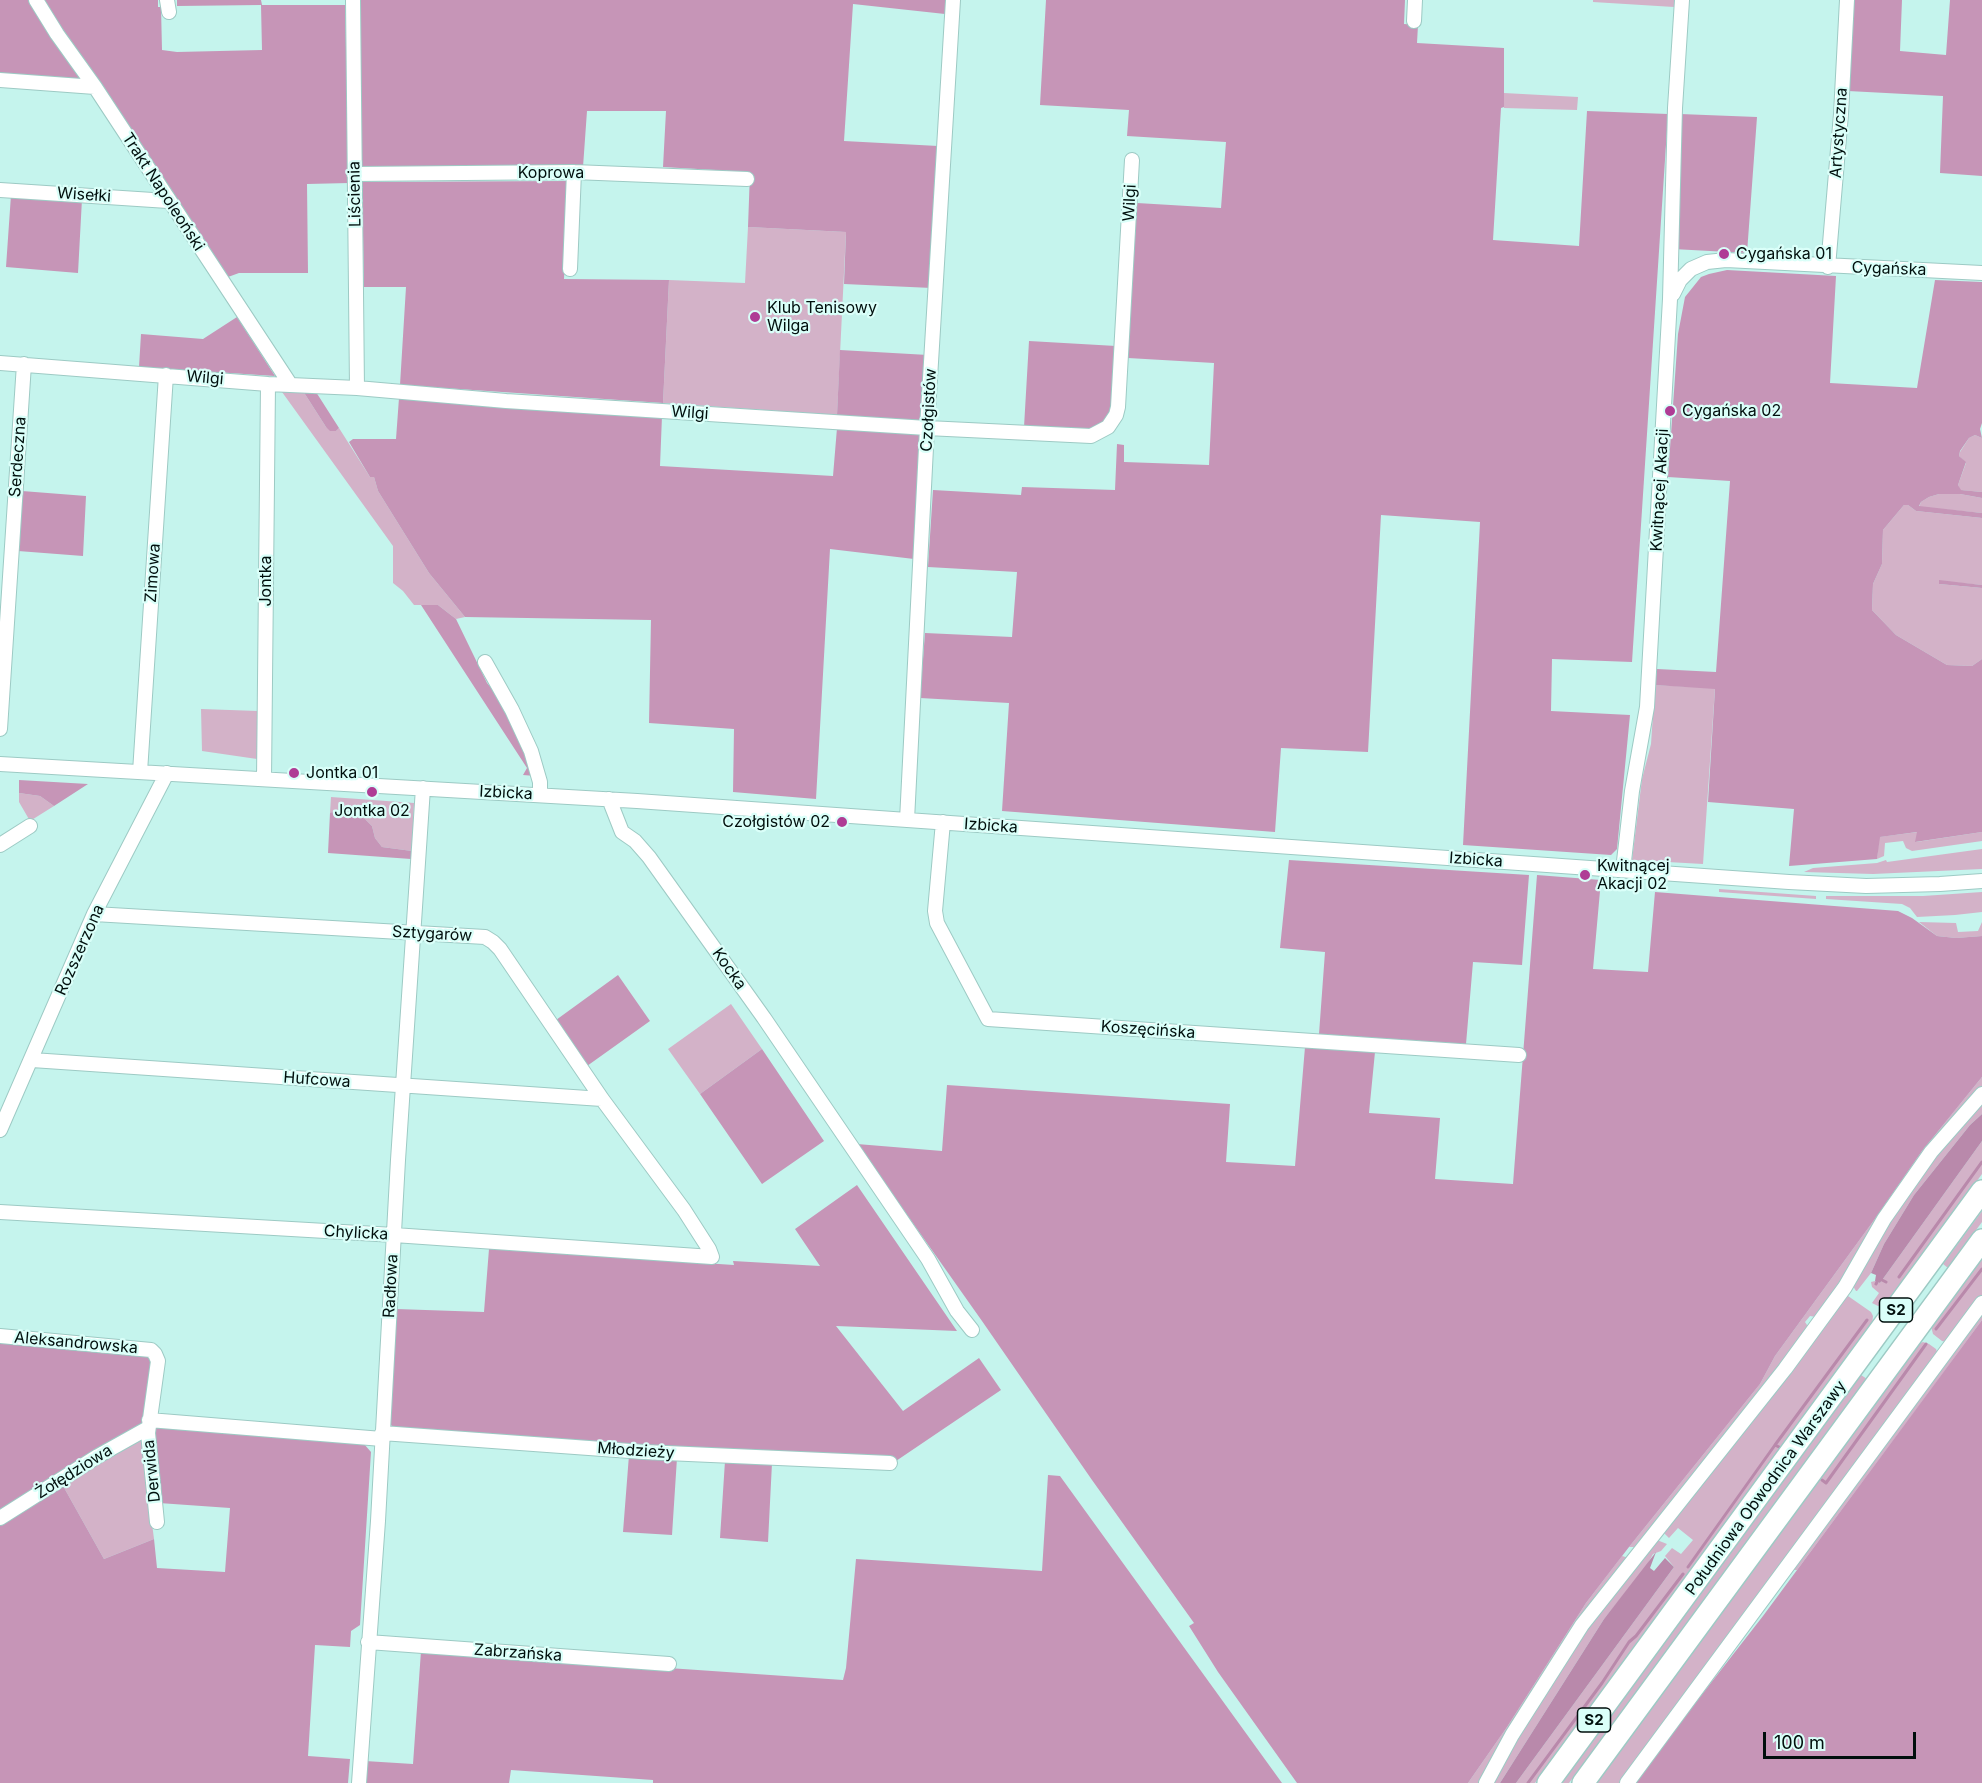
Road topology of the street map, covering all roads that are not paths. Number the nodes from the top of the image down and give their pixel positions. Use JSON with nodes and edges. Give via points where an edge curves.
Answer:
{"nodes":[{"id":1,"x":36,"y":0,"type":"edge"},
{"id":2,"x":353,"y":0,"type":"edge"},
{"id":3,"x":953,"y":0,"type":"edge"},
{"id":4,"x":1414,"y":0,"type":"edge"},
{"id":5,"x":1682,"y":0,"type":"edge"},
{"id":6,"x":1847,"y":0,"type":"edge"},
{"id":7,"x":1414,"y":21,"type":"dead end"},
{"id":8,"x":0,"y":80,"type":"edge"},
{"id":9,"x":95,"y":87,"type":"junction"},
{"id":10,"x":1132,"y":160,"type":"dead end"},
{"id":11,"x":574,"y":172,"type":"junction"},
{"id":12,"x":354,"y":174,"type":"junction"},
{"id":13,"x":747,"y":179,"type":"dead end"},
{"id":14,"x":0,"y":189,"type":"edge"},
{"id":15,"x":168,"y":201,"type":"junction"},
{"id":16,"x":1828,"y":267,"type":"junction"},
{"id":17,"x":570,"y":269,"type":"dead end"},
{"id":18,"x":1982,"y":273,"type":"edge"},
{"id":19,"x":1670,"y":299,"type":"junction"},
{"id":20,"x":0,"y":363,"type":"edge"},
{"id":21,"x":24,"y":364,"type":"junction"},
{"id":22,"x":166,"y":375,"type":"junction"},
{"id":23,"x":268,"y":384,"type":"junction"},
{"id":24,"x":290,"y":384,"type":"junction"},
{"id":25,"x":357,"y":388,"type":"junction"},
{"id":26,"x":927,"y":428,"type":"junction"},
{"id":27,"x":485,"y":662,"type":"dead end"},
{"id":28,"x":0,"y":729,"type":"edge"},
{"id":29,"x":0,"y":764,"type":"edge"},
{"id":30,"x":140,"y":772,"type":"junction"},
{"id":31,"x":167,"y":773,"type":"junction"},
{"id":32,"x":264,"y":779,"type":"junction"},
{"id":33,"x":423,"y":788,"type":"junction"},
{"id":34,"x":540,"y":795,"type":"junction"},
{"id":35,"x":609,"y":799,"type":"junction"},
{"id":36,"x":907,"y":819,"type":"junction"},
{"id":37,"x":943,"y":822,"type":"junction"},
{"id":38,"x":30,"y":826,"type":"dead end"},
{"id":39,"x":0,"y":845,"type":"edge"},
{"id":40,"x":1623,"y":870,"type":"junction"},
{"id":41,"x":1982,"y":881,"type":"edge"},
{"id":42,"x":94,"y":914,"type":"junction"},
{"id":43,"x":414,"y":933,"type":"junction"},
{"id":44,"x":1519,"y":1055,"type":"dead end"},
{"id":45,"x":32,"y":1060,"type":"junction"},
{"id":46,"x":403,"y":1086,"type":"junction"},
{"id":47,"x":1982,"y":1094,"type":"edge"},
{"id":48,"x":603,"y":1098,"type":"junction"},
{"id":49,"x":0,"y":1130,"type":"edge"},
{"id":50,"x":1982,"y":1191,"type":"edge"},
{"id":51,"x":0,"y":1212,"type":"edge"},
{"id":52,"x":394,"y":1235,"type":"junction"},
{"id":53,"x":1982,"y":1239,"type":"edge"},
{"id":54,"x":712,"y":1257,"type":"joint"},
{"id":55,"x":1982,"y":1303,"type":"edge"},
{"id":56,"x":972,"y":1330,"type":"dead end"},
{"id":57,"x":0,"y":1335,"type":"edge"},
{"id":58,"x":148,"y":1424,"type":"junction"},
{"id":59,"x":382,"y":1436,"type":"junction"},
{"id":60,"x":891,"y":1463,"type":"dead end"},
{"id":61,"x":0,"y":1518,"type":"edge"},
{"id":62,"x":157,"y":1522,"type":"dead end"},
{"id":63,"x":368,"y":1642,"type":"junction"},
{"id":64,"x":669,"y":1664,"type":"dead end"},
{"id":65,"x":359,"y":1783,"type":"edge"},
{"id":66,"x":1486,"y":1783,"type":"edge"},
{"id":67,"x":1548,"y":1783,"type":"edge"},
{"id":68,"x":1583,"y":1783,"type":"edge"},
{"id":69,"x":1627,"y":1783,"type":"edge"}],
"edges":[{"from":1,"to":9,"type":"street","name":"Trakt Napoleoński"},
{"from":2,"to":12,"type":"street","name":"Liścienia"},
{"from":3,"to":26,"type":"street","name":"Czołgistów"},
{"from":4,"to":7,"type":"street"},
{"from":5,"to":19,"type":"street","name":"Kwitnącej Akacji"},
{"from":6,"to":16,"type":"street","name":"Artystyczna"},
{"from":8,"to":9,"type":"street"},
{"from":9,"to":15,"type":"street","name":"Trakt Napoleoński"},
{"from":10,"to":26,"type":"street","name":"Wilgi","via":[[1118,407],[1113,422],[1092,436]]},
{"from":11,"to":12,"type":"street","name":"Koprowa"},
{"from":11,"to":13,"type":"street","name":"Koprowa"},
{"from":11,"to":17,"type":"street"},
{"from":12,"to":25,"type":"street","name":"Liścienia"},
{"from":14,"to":15,"type":"street","name":"Wisełki"},
{"from":15,"to":24,"type":"street","name":"Trakt Napoleoński"},
{"from":16,"to":18,"type":"street","name":"Cygańska"},
{"from":16,"to":19,"type":"street","name":"Cygańska","via":[[1707,262],[1691,269],[1680,280]]},
{"from":19,"to":40,"type":"street","name":"Kwitnącej Akacji","via":[[1647,707]]},
{"from":20,"to":21,"type":"street","name":"Wilgi"},
{"from":21,"to":22,"type":"street","name":"Wilgi"},
{"from":21,"to":28,"type":"street","name":"Serdeczna"},
{"from":22,"to":23,"type":"street","name":"Wilgi"},
{"from":22,"to":30,"type":"street","name":"Zimowa"},
{"from":23,"to":24,"type":"street","name":"Wilgi"},
{"from":23,"to":32,"type":"street","name":"Jontka"},
{"from":24,"to":25,"type":"street","name":"Wilgi"},
{"from":25,"to":26,"type":"street","name":"Wilgi"},
{"from":26,"to":36,"type":"street","name":"Czołgistów"},
{"from":27,"to":34,"type":"street","via":[[531,751]]},
{"from":29,"to":30,"type":"street","name":"Izbicka"},
{"from":30,"to":31,"type":"street","name":"Izbicka"},
{"from":31,"to":32,"type":"street","name":"Izbicka"},
{"from":31,"to":42,"type":"street","name":"Rozszerzona"},
{"from":32,"to":33,"type":"street","name":"Izbicka"},
{"from":33,"to":34,"type":"street","name":"Izbicka"},
{"from":33,"to":43,"type":"street","name":"Radłowa"},
{"from":34,"to":35,"type":"street","name":"Izbicka"},
{"from":35,"to":36,"type":"street","name":"Izbicka"},
{"from":35,"to":56,"type":"street","name":"Kocka","via":[[622,832],[650,857],[764,1018]]},
{"from":36,"to":37,"type":"street","name":"Izbicka"},
{"from":37,"to":40,"type":"street","name":"Izbicka"},
{"from":37,"to":44,"type":"street","name":"Koszęcińska","via":[[935,911],[988,1019]]},
{"from":38,"to":39,"type":"street"},
{"from":40,"to":41,"type":"street","name":"Izbicka","via":[[1866,885]]},
{"from":42,"to":43,"type":"street","name":"Sztygarów"},
{"from":42,"to":45,"type":"street","name":"Rozszerzona"},
{"from":43,"to":46,"type":"street","name":"Radłowa"},
{"from":43,"to":48,"type":"street","name":"Sztygarów","via":[[485,937],[493,942]]},
{"from":45,"to":46,"type":"street","name":"Hufcowa"},
{"from":45,"to":49,"type":"street","name":"Rozszerzona"},
{"from":46,"to":48,"type":"street","name":"Hufcowa"},
{"from":46,"to":52,"type":"street","name":"Radłowa"},
{"from":47,"to":66,"type":"street","via":[[1931,1152],[1884,1219],[1845,1287],[1785,1368],[1582,1625]]},
{"from":48,"to":54,"type":"street","name":"Sztygarów","via":[[684,1210]]},
{"from":50,"to":67,"type":"highway","name":"Południowa Obwodnica Warszawy","number":"S2"},
{"from":51,"to":52,"type":"street","name":"Chylicka"},
{"from":52,"to":54,"type":"street","name":"Chylicka"},
{"from":52,"to":59,"type":"street","name":"Radłowa"},
{"from":53,"to":68,"type":"highway","name":"Południowa Obwodnica Warszawy","number":"S2"},
{"from":55,"to":69,"type":"street"},
{"from":57,"to":58,"type":"street","name":"Aleksandrowska","via":[[151,1350],[158,1361]]},
{"from":58,"to":59,"type":"street","name":"Młodzieży"},
{"from":58,"to":61,"type":"street","name":"Żołędziowa"},
{"from":58,"to":62,"type":"street","name":"Derwida"},
{"from":59,"to":60,"type":"street","name":"Młodzieży"},
{"from":59,"to":63,"type":"street","name":"Radłowa"},
{"from":63,"to":64,"type":"street","name":"Zabrzańska"},
{"from":63,"to":65,"type":"street","name":"Radłowa"}]}
